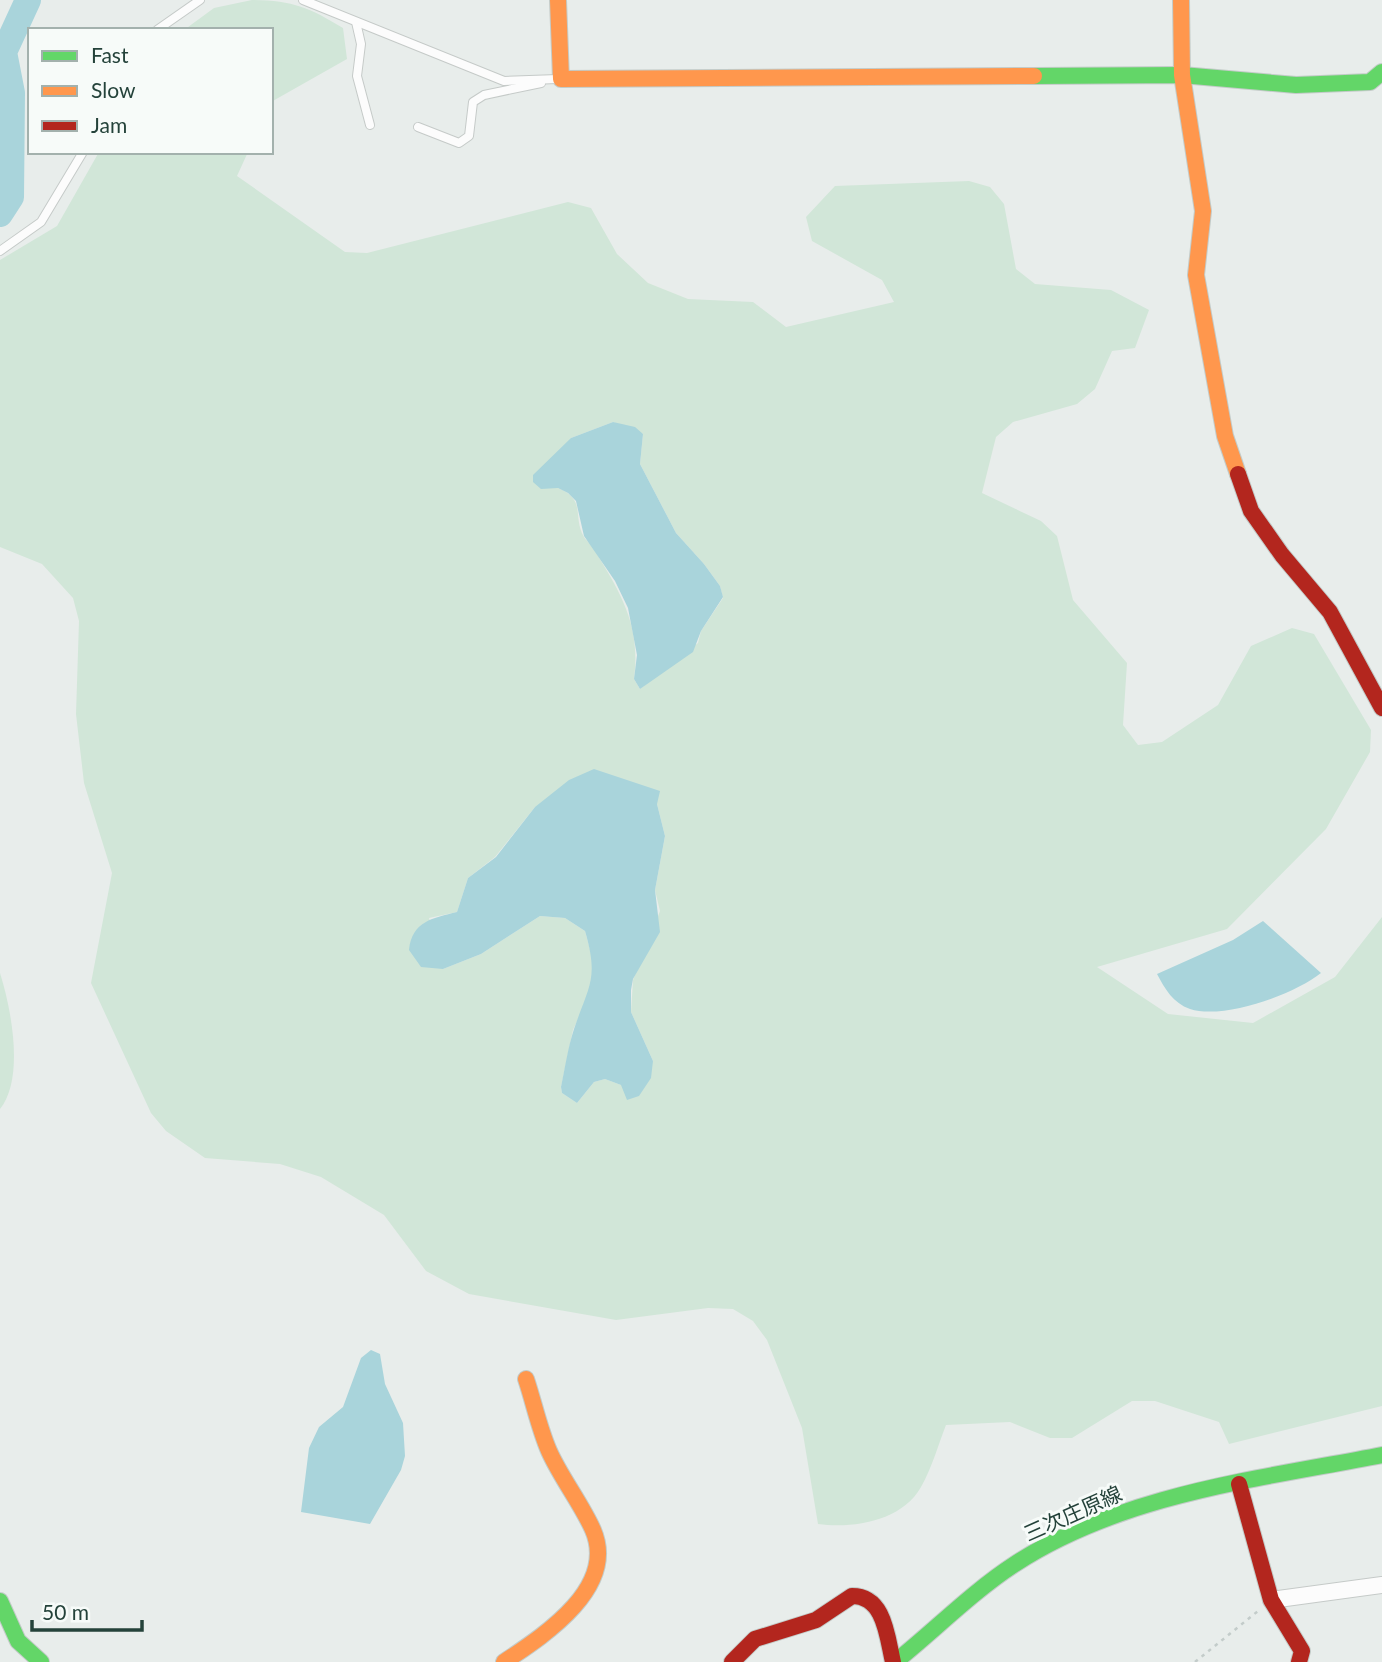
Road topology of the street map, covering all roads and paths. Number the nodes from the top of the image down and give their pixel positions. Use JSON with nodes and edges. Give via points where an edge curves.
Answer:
{"nodes":[{"id":1,"x":200,"y":0,"type":"edge"},
{"id":2,"x":303,"y":0,"type":"edge"},
{"id":3,"x":558,"y":0,"type":"edge"},
{"id":4,"x":1181,"y":0,"type":"edge"},
{"id":5,"x":356,"y":22,"type":"junction"},
{"id":6,"x":160,"y":28,"type":"edge"},
{"id":7,"x":1382,"y":72,"type":"edge"},
{"id":8,"x":1182,"y":75,"type":"junction"},
{"id":9,"x":561,"y":79,"type":"junction"},
{"id":10,"x":370,"y":125,"type":"dead end"},
{"id":11,"x":418,"y":127,"type":"dead end"},
{"id":12,"x":82,"y":154,"type":"edge"},
{"id":13,"x":0,"y":251,"type":"edge"},
{"id":14,"x":1382,"y":708,"type":"edge"},
{"id":15,"x":526,"y":1379,"type":"dead end"},
{"id":16,"x":1382,"y":1455,"type":"edge"},
{"id":17,"x":1239,"y":1484,"type":"junction"},
{"id":18,"x":1382,"y":1585,"type":"edge"},
{"id":19,"x":1271,"y":1600,"type":"junction"},
{"id":20,"x":0,"y":1601,"type":"edge"},
{"id":21,"x":41,"y":1662,"type":"edge"},
{"id":22,"x":504,"y":1662,"type":"edge"},
{"id":23,"x":732,"y":1662,"type":"edge"},
{"id":24,"x":894,"y":1662,"type":"edge"},
{"id":25,"x":1195,"y":1662,"type":"edge"},
{"id":26,"x":1299,"y":1662,"type":"edge"}],
"edges":[{"from":1,"to":6,"type":"lane"},
{"from":2,"to":5,"type":"lane"},
{"from":3,"to":9,"type":"street"},
{"from":4,"to":8,"type":"street"},
{"from":5,"to":9,"type":"lane","via":[[503,80]]},
{"from":5,"to":10,"type":"lane","via":[[360,44],[357,76]]},
{"from":7,"to":8,"type":"street","via":[[1370,82],[1296,85]]},
{"from":8,"to":9,"type":"street"},
{"from":8,"to":14,"type":"street","via":[[1203,211],[1196,275],[1225,436],[1251,511],[1330,612]]},
{"from":9,"to":11,"type":"lane","via":[[484,95],[473,102],[469,136],[459,143]]},
{"from":12,"to":13,"type":"lane","via":[[41,222]]},
{"from":15,"to":22,"type":"street","via":[[549,1451],[594,1533],[595,1576],[576,1606]]},
{"from":16,"to":17,"type":"street","name":"三次庄原線"},
{"from":17,"to":19,"type":"street"},
{"from":17,"to":24,"type":"street","name":"三次庄原線","via":[[1121,1512],[1031,1554]]},
{"from":18,"to":19,"type":"street"},
{"from":19,"to":25,"type":"path"},
{"from":19,"to":26,"type":"street","via":[[1302,1651]]},
{"from":20,"to":21,"type":"street","via":[[18,1641]]},
{"from":23,"to":24,"type":"street","via":[[751,1641],[817,1619],[835,1603],[855,1595],[869,1600],[880,1612]]}]}
